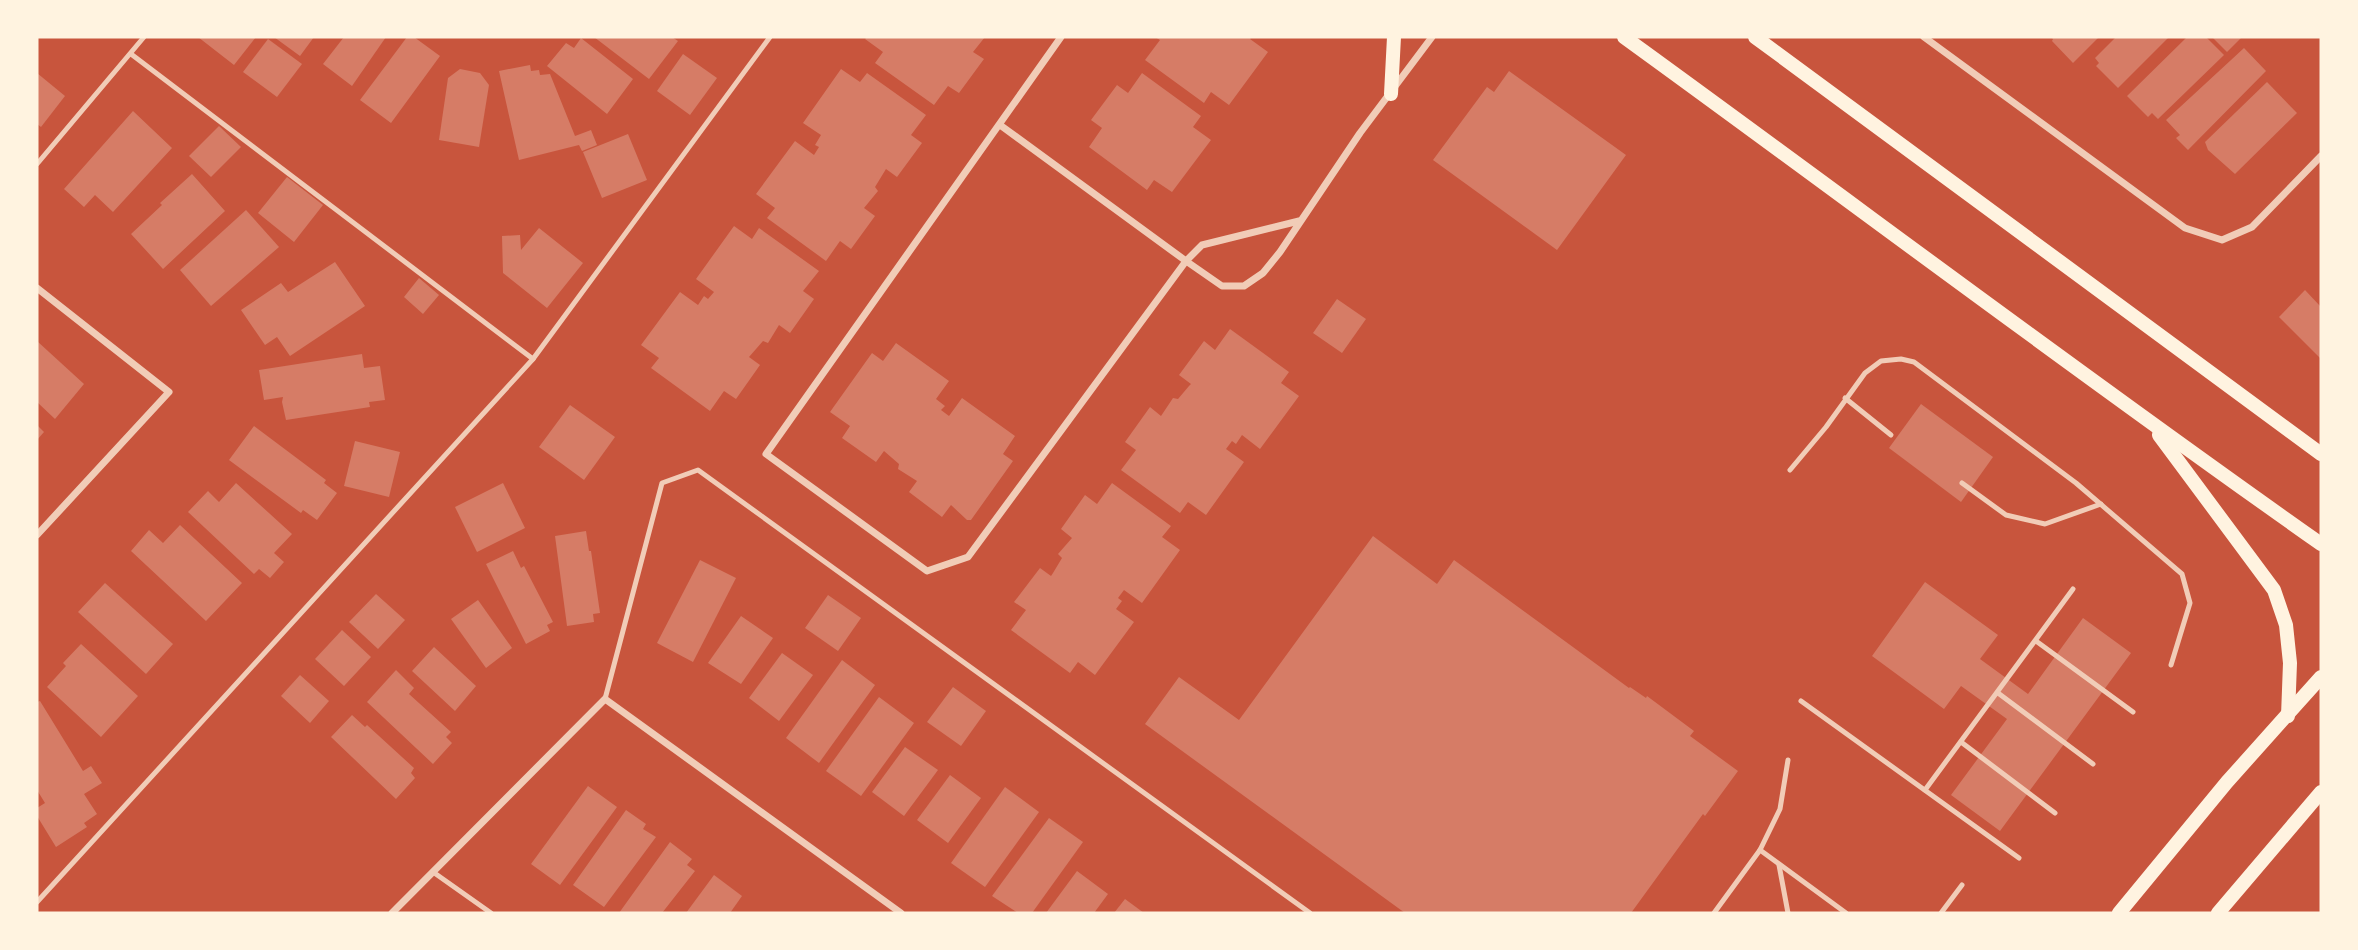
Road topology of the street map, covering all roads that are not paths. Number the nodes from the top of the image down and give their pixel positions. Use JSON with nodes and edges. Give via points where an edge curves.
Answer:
{"nodes":[{"id":1,"x":144,"y":37,"type":"edge"},
{"id":2,"x":770,"y":37,"type":"edge"},
{"id":3,"x":1061,"y":37,"type":"edge"},
{"id":4,"x":1394,"y":37,"type":"edge"},
{"id":5,"x":1432,"y":37,"type":"edge"},
{"id":6,"x":1625,"y":37,"type":"edge"},
{"id":7,"x":1755,"y":37,"type":"edge"},
{"id":8,"x":1924,"y":37,"type":"edge"},
{"id":9,"x":131,"y":54,"type":"junction"},
{"id":10,"x":1391,"y":94,"type":"junction"},
{"id":11,"x":1000,"y":125,"type":"junction"},
{"id":12,"x":2321,"y":156,"type":"edge"},
{"id":13,"x":37,"y":164,"type":"edge"},
{"id":14,"x":1299,"y":221,"type":"junction"},
{"id":15,"x":1186,"y":261,"type":"junction"},
{"id":16,"x":37,"y":288,"type":"edge"},
{"id":17,"x":533,"y":359,"type":"junction"},
{"id":18,"x":1845,"y":398,"type":"junction"},
{"id":19,"x":2151,"y":425,"type":"junction"},
{"id":20,"x":1891,"y":435,"type":"dead end"},
{"id":21,"x":2300,"y":439,"type":"junction"},
{"id":22,"x":2321,"y":443,"type":"edge"},
{"id":23,"x":2321,"y":454,"type":"edge"},
{"id":24,"x":1790,"y":470,"type":"dead end"},
{"id":25,"x":1962,"y":483,"type":"dead end"},
{"id":26,"x":2101,"y":504,"type":"junction"},
{"id":27,"x":37,"y":535,"type":"edge"},
{"id":28,"x":2321,"y":544,"type":"edge"},
{"id":29,"x":2073,"y":589,"type":"dead end"},
{"id":30,"x":2036,"y":641,"type":"junction"},
{"id":31,"x":2171,"y":665,"type":"dead end"},
{"id":32,"x":2321,"y":677,"type":"edge"},
{"id":33,"x":1998,"y":693,"type":"junction"},
{"id":34,"x":605,"y":699,"type":"junction"},
{"id":35,"x":1801,"y":701,"type":"dead end"},
{"id":36,"x":2133,"y":712,"type":"dead end"},
{"id":37,"x":2288,"y":716,"type":"junction"},
{"id":38,"x":1961,"y":742,"type":"junction"},
{"id":39,"x":1788,"y":760,"type":"dead end"},
{"id":40,"x":2093,"y":764,"type":"dead end"},
{"id":41,"x":1925,"y":790,"type":"junction"},
{"id":42,"x":2317,"y":798,"type":"edge"},
{"id":43,"x":2055,"y":813,"type":"dead end"},
{"id":44,"x":1759,"y":850,"type":"junction"},
{"id":45,"x":2019,"y":858,"type":"dead end"},
{"id":46,"x":1779,"y":865,"type":"junction"},
{"id":47,"x":433,"y":872,"type":"junction"},
{"id":48,"x":1962,"y":885,"type":"dead end"},
{"id":49,"x":37,"y":902,"type":"edge"},
{"id":50,"x":392,"y":913,"type":"edge"},
{"id":51,"x":491,"y":913,"type":"edge"},
{"id":52,"x":901,"y":913,"type":"edge"},
{"id":53,"x":1310,"y":913,"type":"edge"},
{"id":54,"x":1714,"y":913,"type":"edge"},
{"id":55,"x":1788,"y":913,"type":"edge"},
{"id":56,"x":1846,"y":913,"type":"edge"},
{"id":57,"x":1941,"y":913,"type":"edge"},
{"id":58,"x":2119,"y":913,"type":"edge"},
{"id":59,"x":2218,"y":913,"type":"edge"}],
"edges":[{"from":1,"to":9,"type":"lane"},
{"from":2,"to":17,"type":"lane"},
{"from":3,"to":11,"type":"street"},
{"from":4,"to":10,"type":"main road"},
{"from":5,"to":10,"type":"street"},
{"from":6,"to":19,"type":"main road"},
{"from":7,"to":21,"type":"main road"},
{"from":8,"to":12,"type":"street","via":[[2185,228],[2222,240],[2252,227]]},
{"from":9,"to":13,"type":"lane"},
{"from":9,"to":17,"type":"lane"},
{"from":10,"to":14,"type":"street"},
{"from":11,"to":15,"type":"street"},
{"from":11,"to":15,"type":"street","via":[[766,454],[927,571],[968,557]]},
{"from":14,"to":15,"type":"street","via":[[1202,245]]},
{"from":14,"to":15,"type":"street","via":[[1280,252],[1244,286],[1222,286]]},
{"from":16,"to":27,"type":"street","via":[[169,392]]},
{"from":17,"to":49,"type":"lane"},
{"from":18,"to":20,"type":"lane"},
{"from":18,"to":24,"type":"lane"},
{"from":18,"to":26,"type":"lane","via":[[1865,373],[1881,362],[1914,362]]},
{"from":19,"to":28,"type":"main road"},
{"from":19,"to":37,"type":"main road","via":[[2274,590],[2289,650]]},
{"from":21,"to":22,"type":"main road"},
{"from":21,"to":23,"type":"main road"},
{"from":25,"to":26,"type":"lane","via":[[2006,515],[2045,524]]},
{"from":26,"to":31,"type":"lane","via":[[2182,574],[2190,603]]},
{"from":29,"to":30,"type":"lane"},
{"from":30,"to":33,"type":"lane"},
{"from":30,"to":36,"type":"lane"},
{"from":32,"to":37,"type":"main road"},
{"from":33,"to":38,"type":"lane"},
{"from":33,"to":40,"type":"lane"},
{"from":34,"to":47,"type":"street"},
{"from":34,"to":52,"type":"street"},
{"from":34,"to":53,"type":"lane","via":[[662,483],[698,470]]},
{"from":35,"to":41,"type":"lane"},
{"from":37,"to":58,"type":"main road"},
{"from":38,"to":41,"type":"lane"},
{"from":38,"to":43,"type":"lane"},
{"from":39,"to":44,"type":"lane","via":[[1780,809]]},
{"from":41,"to":45,"type":"lane"},
{"from":42,"to":59,"type":"main road"},
{"from":44,"to":46,"type":"lane"},
{"from":44,"to":54,"type":"lane"},
{"from":46,"to":55,"type":"lane"},
{"from":46,"to":56,"type":"lane"},
{"from":47,"to":50,"type":"street"},
{"from":47,"to":51,"type":"lane"},
{"from":48,"to":57,"type":"lane"}]}
